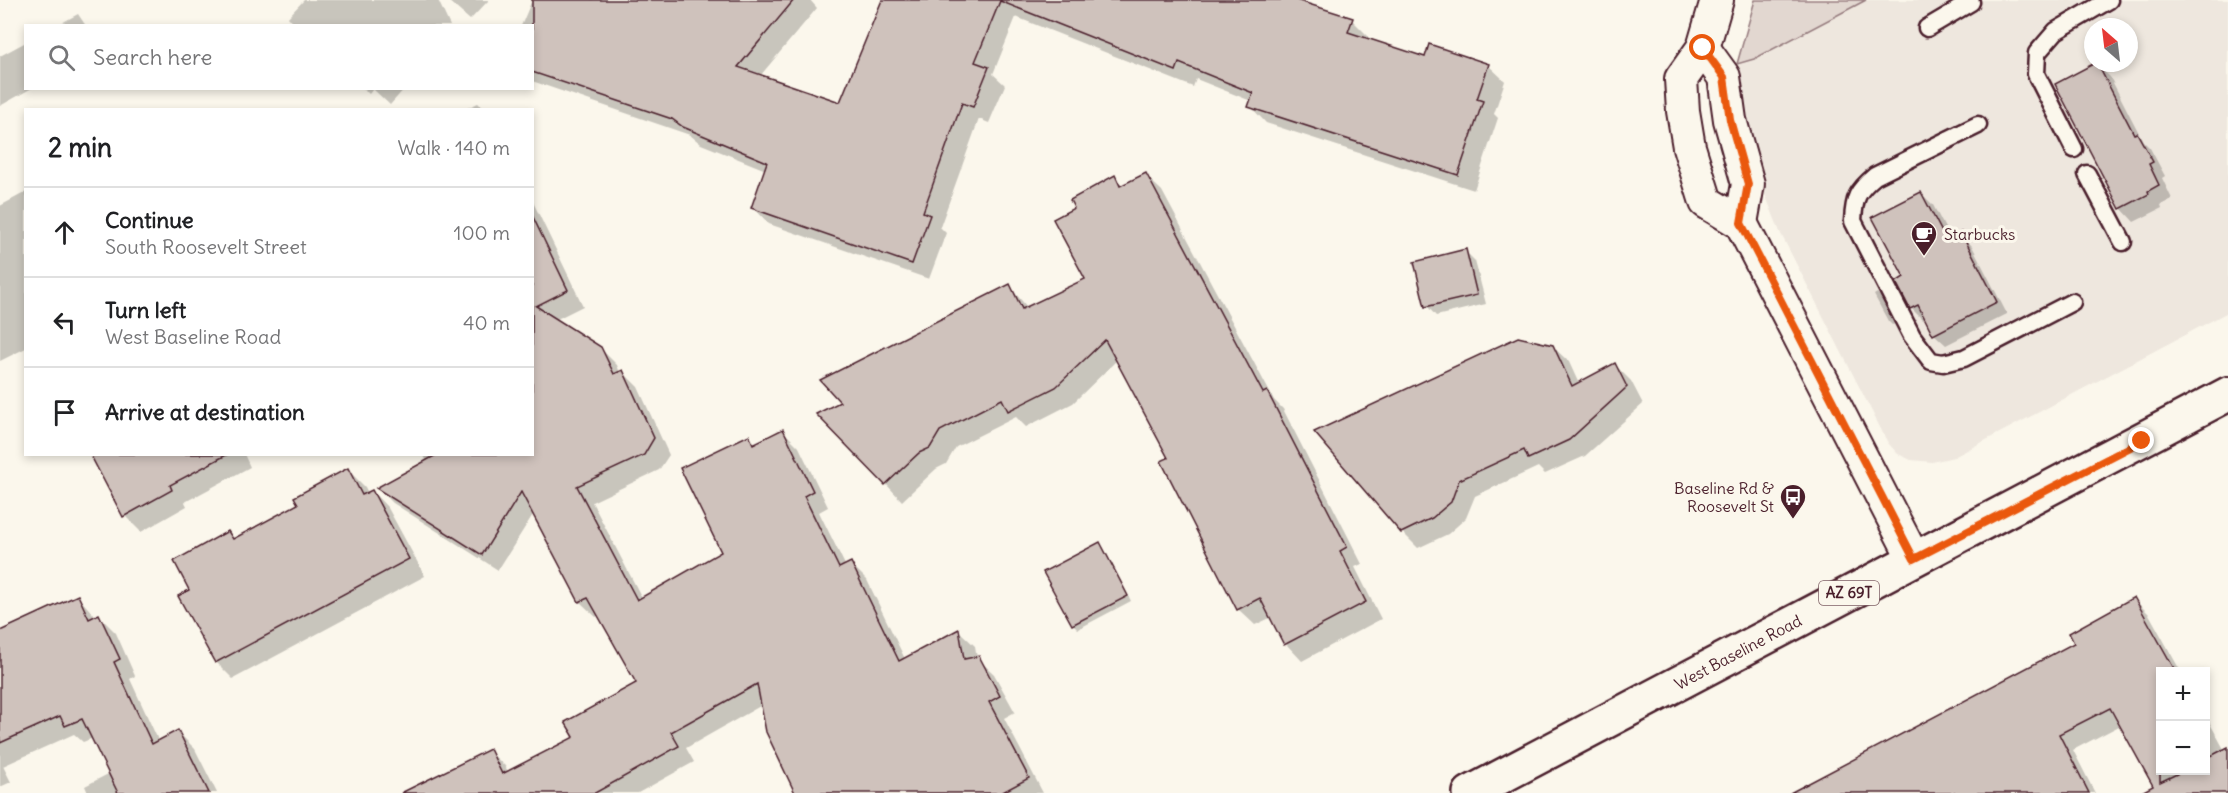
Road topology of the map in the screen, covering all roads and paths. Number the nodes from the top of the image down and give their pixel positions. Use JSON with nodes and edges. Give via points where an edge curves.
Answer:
{"nodes":[{"id":1,"x":1717,"y":0,"type":"edge"},
{"id":2,"x":2109,"y":0,"type":"edge"},
{"id":3,"x":1971,"y":2,"type":"dead end"},
{"id":4,"x":1927,"y":28,"type":"dead end"},
{"id":5,"x":1703,"y":48,"type":"junction"},
{"id":6,"x":1978,"y":125,"type":"dead end"},
{"id":7,"x":2074,"y":149,"type":"dead end"},
{"id":8,"x":2087,"y":174,"type":"dead end"},
{"id":9,"x":1741,"y":223,"type":"junction"},
{"id":10,"x":2123,"y":242,"type":"dead end"},
{"id":11,"x":2072,"y":302,"type":"dead end"},
{"id":12,"x":2228,"y":394,"type":"edge"},
{"id":13,"x":1914,"y":559,"type":"junction"},
{"id":14,"x":1470,"y":793,"type":"edge"}],
"edges":[{"from":1,"to":5,"type":"street"},
{"from":2,"to":7,"type":"lane","via":[[2056,31],[2037,53],[2036,74]]},
{"from":3,"to":4,"type":"lane"},
{"from":5,"to":9,"type":"street","via":[[1724,77],[1730,120],[1748,184]]},
{"from":5,"to":9,"type":"street","via":[[1681,79],[1689,147],[1706,202]]},
{"from":6,"to":11,"type":"lane","via":[[1875,176],[1854,201],[1853,220],[1912,336],[1931,361],[1943,363],[1964,358]]},
{"from":8,"to":10,"type":"lane"},
{"from":9,"to":13,"type":"street"},
{"from":12,"to":13,"type":"main road","name":"West Baseline Road","number":"AZ 69T"},
{"from":13,"to":14,"type":"main road","name":"West Baseline Road","number":"AZ 69T"}]}
